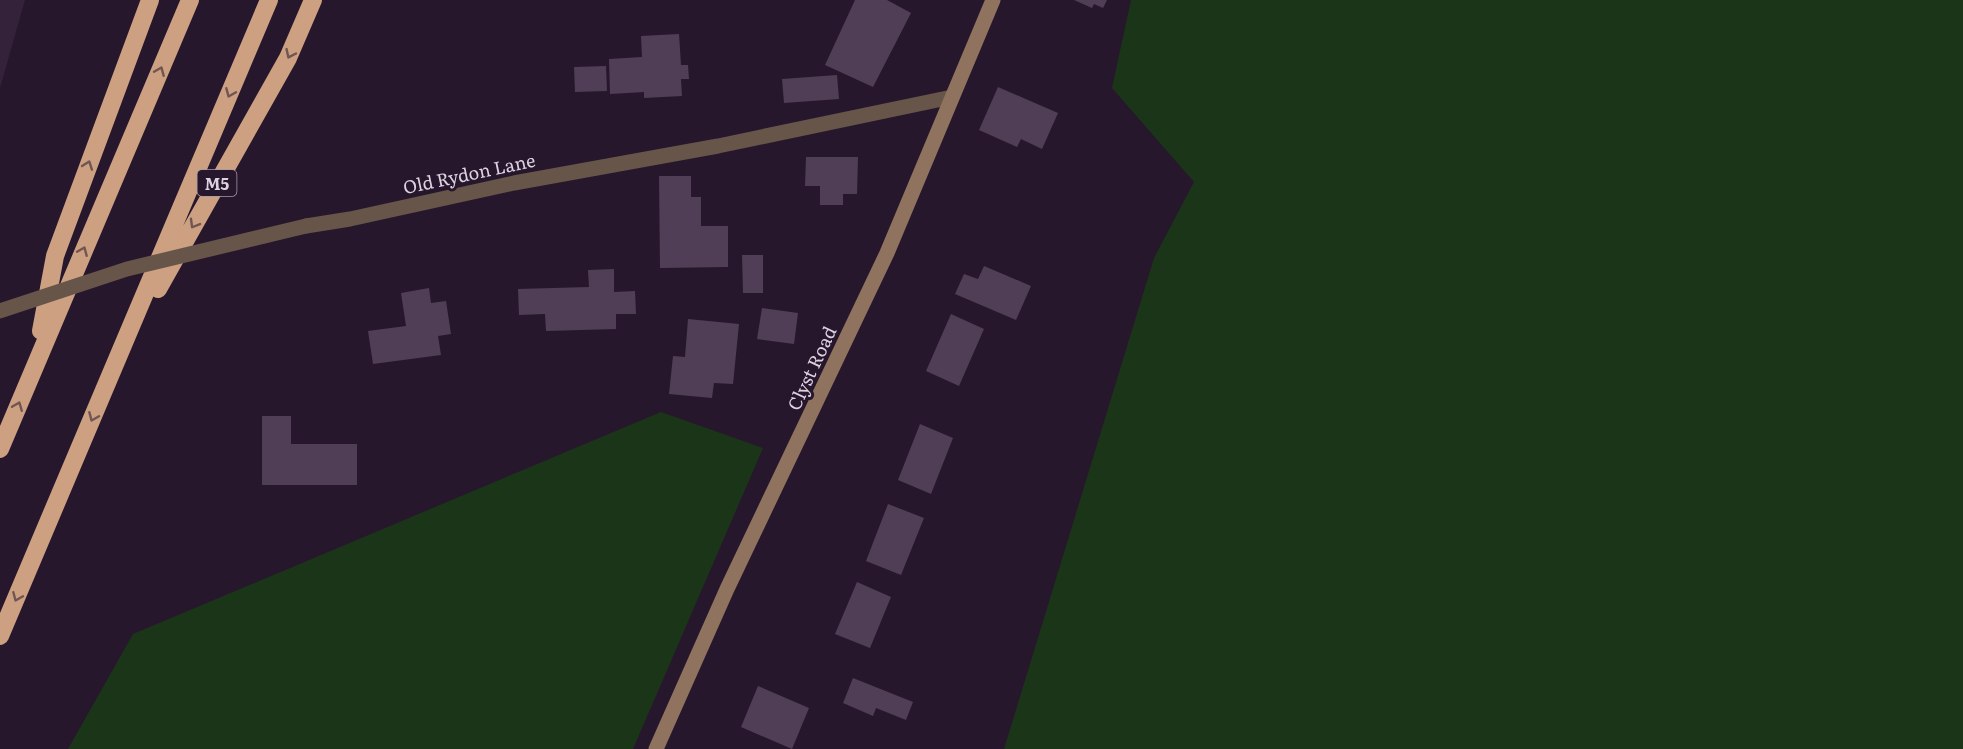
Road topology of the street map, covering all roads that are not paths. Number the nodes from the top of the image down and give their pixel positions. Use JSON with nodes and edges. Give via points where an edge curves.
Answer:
{"nodes":[{"id":1,"x":150,"y":0,"type":"edge"},
{"id":2,"x":190,"y":0,"type":"edge"},
{"id":3,"x":269,"y":0,"type":"edge"},
{"id":4,"x":313,"y":0,"type":"edge"},
{"id":5,"x":993,"y":0,"type":"edge"},
{"id":6,"x":952,"y":97,"type":"junction"},
{"id":7,"x":0,"y":311,"type":"edge"},
{"id":8,"x":35,"y":362,"type":"junction"},
{"id":9,"x":115,"y":363,"type":"junction"},
{"id":10,"x":0,"y":449,"type":"edge"},
{"id":11,"x":0,"y":636,"type":"edge"},
{"id":12,"x":656,"y":749,"type":"edge"}],
"edges":[{"from":8,"to":1,"type":"highway","one_way":true,"via":[[55,256]]},
{"from":8,"to":2,"type":"highway","one_way":true},
{"from":3,"to":9,"type":"highway","number":"M5","one_way":true},
{"from":4,"to":9,"type":"highway","number":"M5","one_way":true,"via":[[288,58]]},
{"from":5,"to":6,"type":"street","name":"Clyst Road"},
{"from":6,"to":7,"type":"street","name":"Old Rydon Lane","bridge":true,"via":[[306,226],[127,269]]},
{"from":6,"to":12,"type":"street","name":"Clyst Road","via":[[887,253],[727,589]]},
{"from":10,"to":8,"type":"highway","one_way":true},
{"from":9,"to":11,"type":"highway","number":"M5","one_way":true}]}
